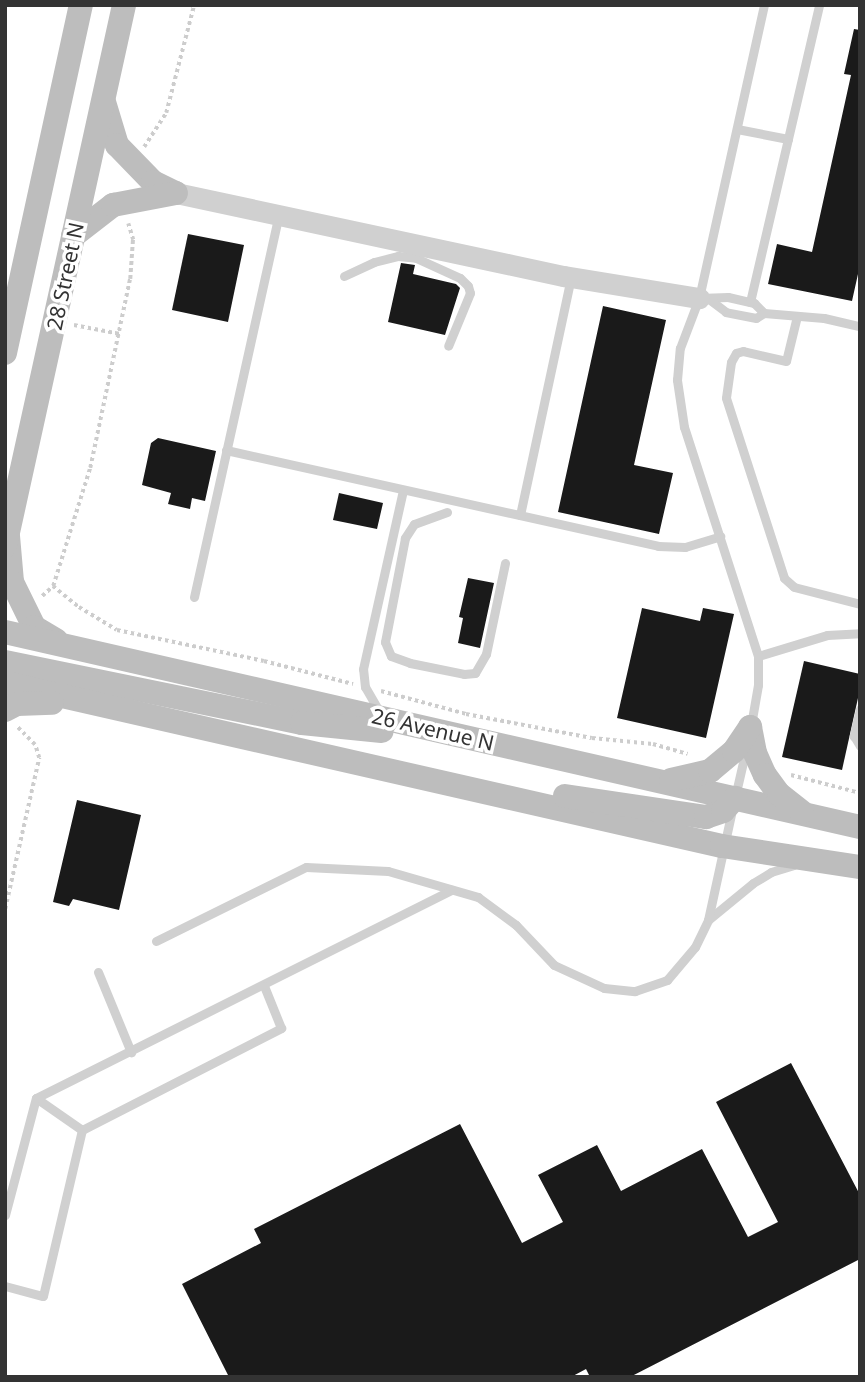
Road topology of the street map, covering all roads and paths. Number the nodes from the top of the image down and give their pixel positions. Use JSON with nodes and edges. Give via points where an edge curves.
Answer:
{"nodes":[{"id":1,"x":81,"y":5,"type":"edge"},
{"id":2,"x":124,"y":5,"type":"edge"},
{"id":3,"x":194,"y":5,"type":"edge"},
{"id":4,"x":764,"y":5,"type":"edge"},
{"id":5,"x":819,"y":5,"type":"edge"},
{"id":6,"x":103,"y":100,"type":"junction"},
{"id":7,"x":737,"y":129,"type":"junction"},
{"id":8,"x":788,"y":139,"type":"junction"},
{"id":9,"x":137,"y":153,"type":"dead end"},
{"id":10,"x":176,"y":193,"type":"junction"},
{"id":11,"x":279,"y":215,"type":"junction"},
{"id":12,"x":127,"y":220,"type":"dead end"},
{"id":13,"x":73,"y":236,"type":"junction"},
{"id":14,"x":344,"y":276,"type":"dead end"},
{"id":15,"x":571,"y":278,"type":"junction"},
{"id":16,"x":704,"y":299,"type":"junction"},
{"id":17,"x":750,"y":302,"type":"junction"},
{"id":18,"x":764,"y":313,"type":"junction"},
{"id":19,"x":797,"y":316,"type":"junction"},
{"id":20,"x":68,"y":324,"type":"dead end"},
{"id":21,"x":860,"y":326,"type":"edge"},
{"id":22,"x":120,"y":334,"type":"junction"},
{"id":23,"x":448,"y":346,"type":"dead end"},
{"id":24,"x":5,"y":353,"type":"edge"},
{"id":25,"x":226,"y":450,"type":"junction"},
{"id":26,"x":403,"y":490,"type":"junction"},
{"id":27,"x":447,"y":512,"type":"dead end"},
{"id":28,"x":520,"y":515,"type":"junction"},
{"id":29,"x":720,"y":536,"type":"junction"},
{"id":30,"x":6,"y":541,"type":"edge"},
{"id":31,"x":505,"y":564,"type":"dead end"},
{"id":32,"x":53,"y":586,"type":"junction"},
{"id":33,"x":194,"y":597,"type":"dead end"},
{"id":34,"x":35,"y":601,"type":"dead end"},
{"id":35,"x":860,"y":604,"type":"edge"},
{"id":36,"x":5,"y":632,"type":"edge"},
{"id":37,"x":860,"y":633,"type":"edge"},
{"id":38,"x":62,"y":645,"type":"junction"},
{"id":39,"x":758,"y":656,"type":"junction"},
{"id":40,"x":5,"y":662,"type":"edge"},
{"id":41,"x":5,"y":683,"type":"edge"},
{"id":42,"x":365,"y":687,"type":"junction"},
{"id":43,"x":88,"y":702,"type":"junction"},
{"id":44,"x":860,"y":709,"type":"edge"},
{"id":45,"x":8,"y":715,"type":"edge"},
{"id":46,"x":384,"y":718,"type":"junction"},
{"id":47,"x":750,"y":727,"type":"junction"},
{"id":48,"x":484,"y":741,"type":"junction"},
{"id":49,"x":860,"y":746,"type":"edge"},
{"id":50,"x":713,"y":769,"type":"junction"},
{"id":51,"x":413,"y":776,"type":"junction"},
{"id":52,"x":768,"y":778,"type":"junction"},
{"id":53,"x":660,"y":781,"type":"junction"},
{"id":54,"x":860,"y":793,"type":"edge"},
{"id":55,"x":735,"y":798,"type":"junction"},
{"id":56,"x":805,"y":815,"type":"junction"},
{"id":57,"x":860,"y":827,"type":"edge"},
{"id":58,"x":723,"y":846,"type":"junction"},
{"id":59,"x":811,"y":860,"type":"junction"},
{"id":60,"x":860,"y":867,"type":"edge"},
{"id":61,"x":452,"y":890,"type":"junction"},
{"id":62,"x":5,"y":909,"type":"edge"},
{"id":63,"x":708,"y":920,"type":"junction"},
{"id":64,"x":156,"y":941,"type":"dead end"},
{"id":65,"x":97,"y":972,"type":"dead end"},
{"id":66,"x":264,"y":986,"type":"junction"},
{"id":67,"x":131,"y":1052,"type":"junction"},
{"id":68,"x":36,"y":1098,"type":"junction"},
{"id":69,"x":82,"y":1130,"type":"junction"},
{"id":70,"x":5,"y":1215,"type":"edge"},
{"id":71,"x":5,"y":1286,"type":"edge"}],
"edges":[{"from":1,"to":24,"type":"main road","name":"28 Street N"},
{"from":2,"to":6,"type":"main road","name":"28 Street N"},
{"from":3,"to":9,"type":"path","via":[[166,113],[149,143]]},
{"from":4,"to":7,"type":"lane"},
{"from":5,"to":8,"type":"lane"},
{"from":6,"to":10,"type":"main road","via":[[117,145],[153,182]]},
{"from":6,"to":13,"type":"main road","name":"28 Street N"},
{"from":7,"to":8,"type":"lane"},
{"from":7,"to":16,"type":"lane"},
{"from":8,"to":17,"type":"lane"},
{"from":10,"to":11,"type":"street"},
{"from":10,"to":13,"type":"main road","via":[[113,205]]},
{"from":11,"to":15,"type":"street"},
{"from":11,"to":25,"type":"lane"},
{"from":12,"to":22,"type":"path","via":[[132,240]]},
{"from":13,"to":30,"type":"main road","name":"28 Street N"},
{"from":14,"to":23,"type":"lane","via":[[398,256],[416,258],[460,278],[470,294]]},
{"from":15,"to":16,"type":"street"},
{"from":15,"to":28,"type":"lane"},
{"from":16,"to":17,"type":"lane","via":[[728,297]]},
{"from":16,"to":18,"type":"lane","via":[[726,312],[756,318]]},
{"from":16,"to":29,"type":"lane","via":[[680,348],[678,397]]},
{"from":17,"to":18,"type":"lane"},
{"from":18,"to":19,"type":"lane"},
{"from":19,"to":21,"type":"lane"},
{"from":19,"to":35,"type":"lane","via":[[786,361],[736,353],[726,398],[784,578],[794,587]]},
{"from":20,"to":22,"type":"path"},
{"from":22,"to":32,"type":"path","via":[[89,468]]},
{"from":25,"to":26,"type":"lane"},
{"from":25,"to":33,"type":"lane"},
{"from":26,"to":28,"type":"lane"},
{"from":26,"to":42,"type":"lane","via":[[363,669]]},
{"from":27,"to":31,"type":"lane","via":[[414,524],[405,538],[385,642],[391,656],[475,673],[485,654]]},
{"from":28,"to":29,"type":"lane","via":[[668,547],[685,547]]},
{"from":29,"to":39,"type":"lane"},
{"from":30,"to":38,"type":"main road","name":"28 Street N","via":[[12,582],[34,627]]},
{"from":32,"to":34,"type":"path"},
{"from":32,"to":42,"type":"path","via":[[117,630]]},
{"from":36,"to":38,"type":"main road","name":"26 Avenue N"},
{"from":37,"to":39,"type":"lane","via":[[792,643]]},
{"from":38,"to":46,"type":"main road","name":"26 Avenue N"},
{"from":39,"to":47,"type":"lane"},
{"from":40,"to":48,"type":"main road","via":[[302,723]]},
{"from":41,"to":43,"type":"main road"},
{"from":42,"to":46,"type":"lane"},
{"from":42,"to":50,"type":"path","via":[[527,726],[673,749],[702,759]]},
{"from":43,"to":45,"type":"main road","via":[[17,704]]},
{"from":43,"to":51,"type":"main road"},
{"from":44,"to":49,"type":"lane","via":[[854,736]]},
{"from":45,"to":62,"type":"path","via":[[35,744],[39,758]]},
{"from":46,"to":48,"type":"main road","name":"26 Avenue N"},
{"from":47,"to":50,"type":"main road","via":[[734,751]]},
{"from":47,"to":52,"type":"main road","via":[[754,753]]},
{"from":47,"to":55,"type":"lane"},
{"from":48,"to":53,"type":"main road","name":"26 Avenue N"},
{"from":50,"to":53,"type":"main road","via":[[691,778]]},
{"from":51,"to":55,"type":"main road","via":[[706,817],[723,811]]},
{"from":51,"to":58,"type":"main road"},
{"from":52,"to":54,"type":"path","via":[[782,773]]},
{"from":52,"to":56,"type":"main road","via":[[779,794]]},
{"from":53,"to":55,"type":"main road","name":"26 Avenue N"},
{"from":55,"to":56,"type":"main road","name":"26 Avenue N"},
{"from":55,"to":58,"type":"lane"},
{"from":56,"to":57,"type":"main road","name":"26 Avenue N"},
{"from":58,"to":59,"type":"main road"},
{"from":58,"to":63,"type":"lane"},
{"from":59,"to":60,"type":"main road"},
{"from":59,"to":63,"type":"lane","via":[[771,872]]},
{"from":61,"to":63,"type":"lane","via":[[478,897],[516,925],[554,965],[604,988],[635,991],[667,980],[695,947]]},
{"from":61,"to":64,"type":"lane","via":[[388,871],[306,867]]},
{"from":61,"to":66,"type":"lane"},
{"from":65,"to":67,"type":"lane"},
{"from":66,"to":67,"type":"lane"},
{"from":66,"to":69,"type":"lane","via":[[281,1028]]},
{"from":67,"to":68,"type":"lane"},
{"from":68,"to":69,"type":"lane"},
{"from":68,"to":70,"type":"lane"},
{"from":69,"to":71,"type":"lane","via":[[43,1296]]}]}
